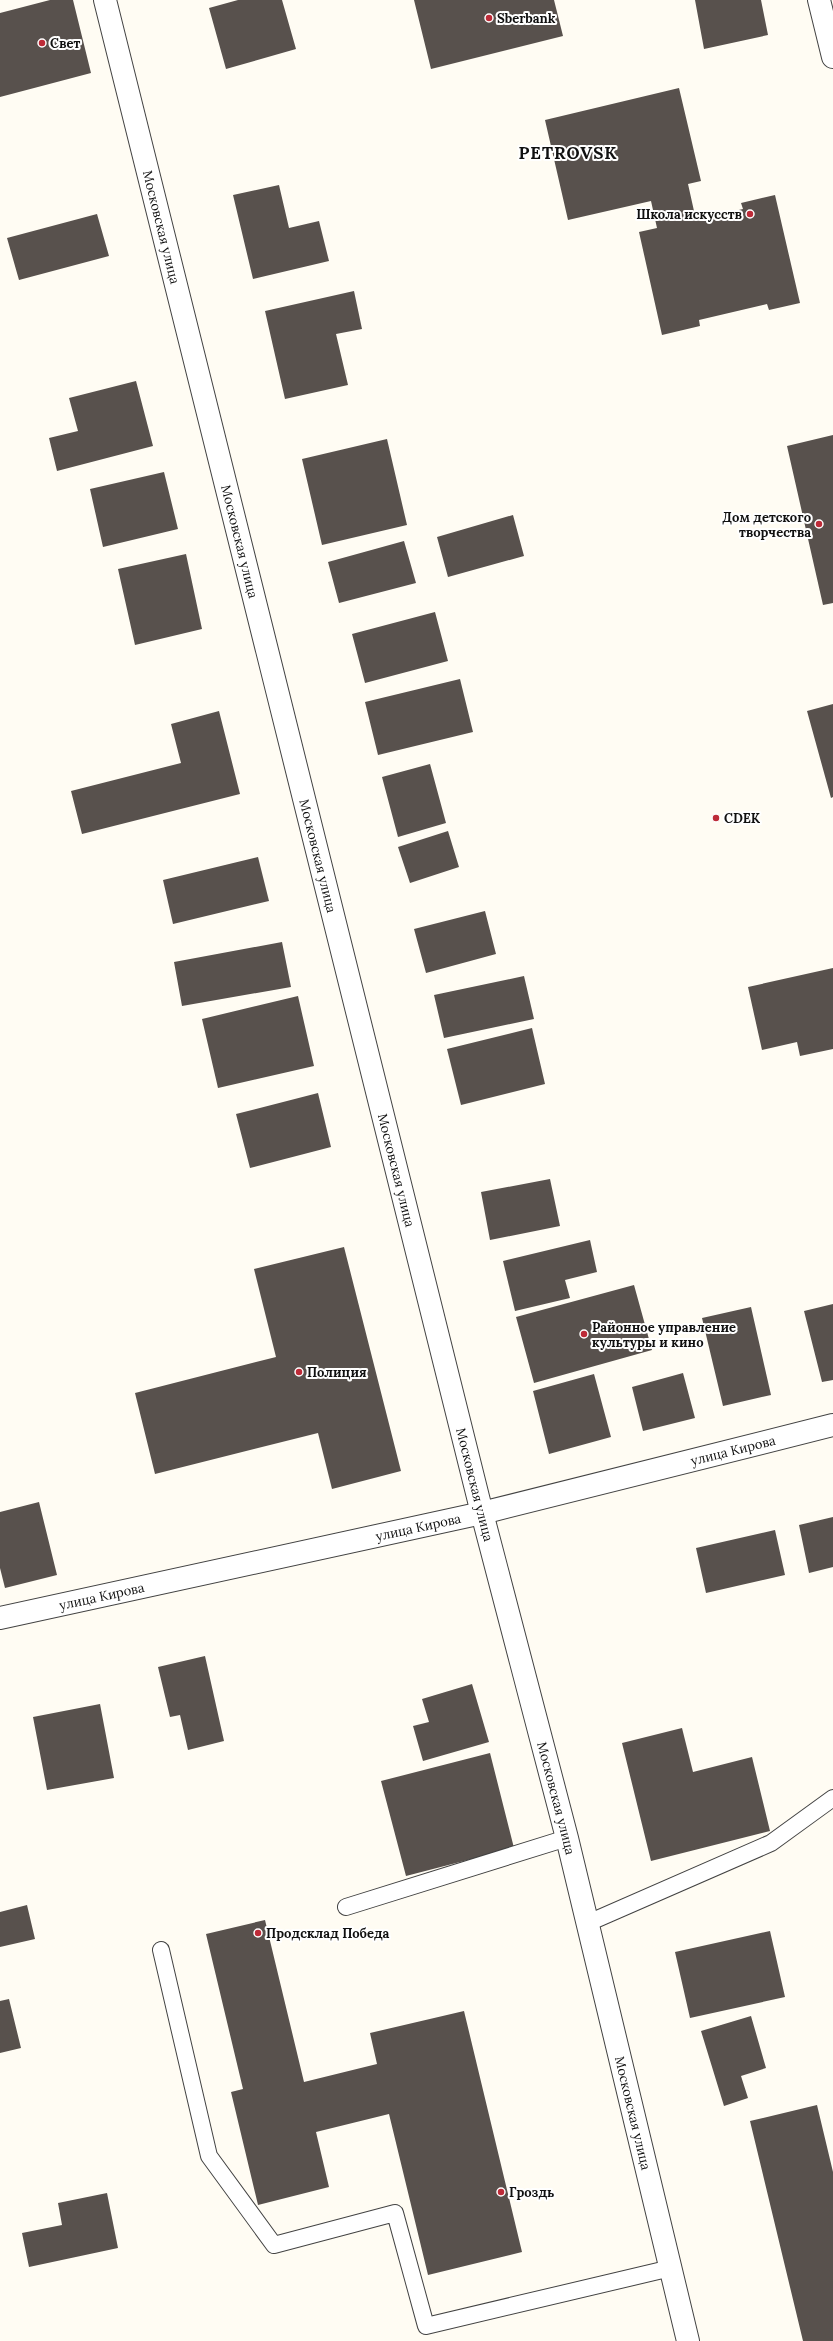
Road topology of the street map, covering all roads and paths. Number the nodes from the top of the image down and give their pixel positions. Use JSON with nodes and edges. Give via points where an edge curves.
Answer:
{"nodes":[{"id":1,"x":105,"y":0,"type":"edge"},
{"id":2,"x":819,"y":0,"type":"edge"},
{"id":3,"x":833,"y":57,"type":"edge"},
{"id":4,"x":833,"y":1424,"type":"edge"},
{"id":5,"x":482,"y":1513,"type":"junction"},
{"id":6,"x":0,"y":1618,"type":"edge"},
{"id":7,"x":833,"y":1798,"type":"edge"},
{"id":8,"x":567,"y":1838,"type":"junction"},
{"id":9,"x":346,"y":1907,"type":"dead end"},
{"id":10,"x":588,"y":1922,"type":"junction"},
{"id":11,"x":161,"y":1950,"type":"dead end"},
{"id":12,"x":671,"y":2268,"type":"junction"},
{"id":13,"x":688,"y":2341,"type":"edge"}],
"edges":[{"from":1,"to":5,"type":"street","name":"Московская улица"},
{"from":2,"to":3,"type":"street"},
{"from":4,"to":5,"type":"street","name":"улица Кирова"},
{"from":5,"to":6,"type":"street","name":"улица Кирова"},
{"from":5,"to":8,"type":"street","name":"Московская улица"},
{"from":7,"to":10,"type":"lane","via":[[771,1843]]},
{"from":8,"to":9,"type":"lane"},
{"from":8,"to":10,"type":"street","name":"Московская улица"},
{"from":10,"to":12,"type":"street","name":"Московская улица"},
{"from":11,"to":12,"type":"lane","via":[[209,2156],[274,2246],[395,2213],[426,2326]]},
{"from":12,"to":13,"type":"street","name":"Московская улица"}]}
